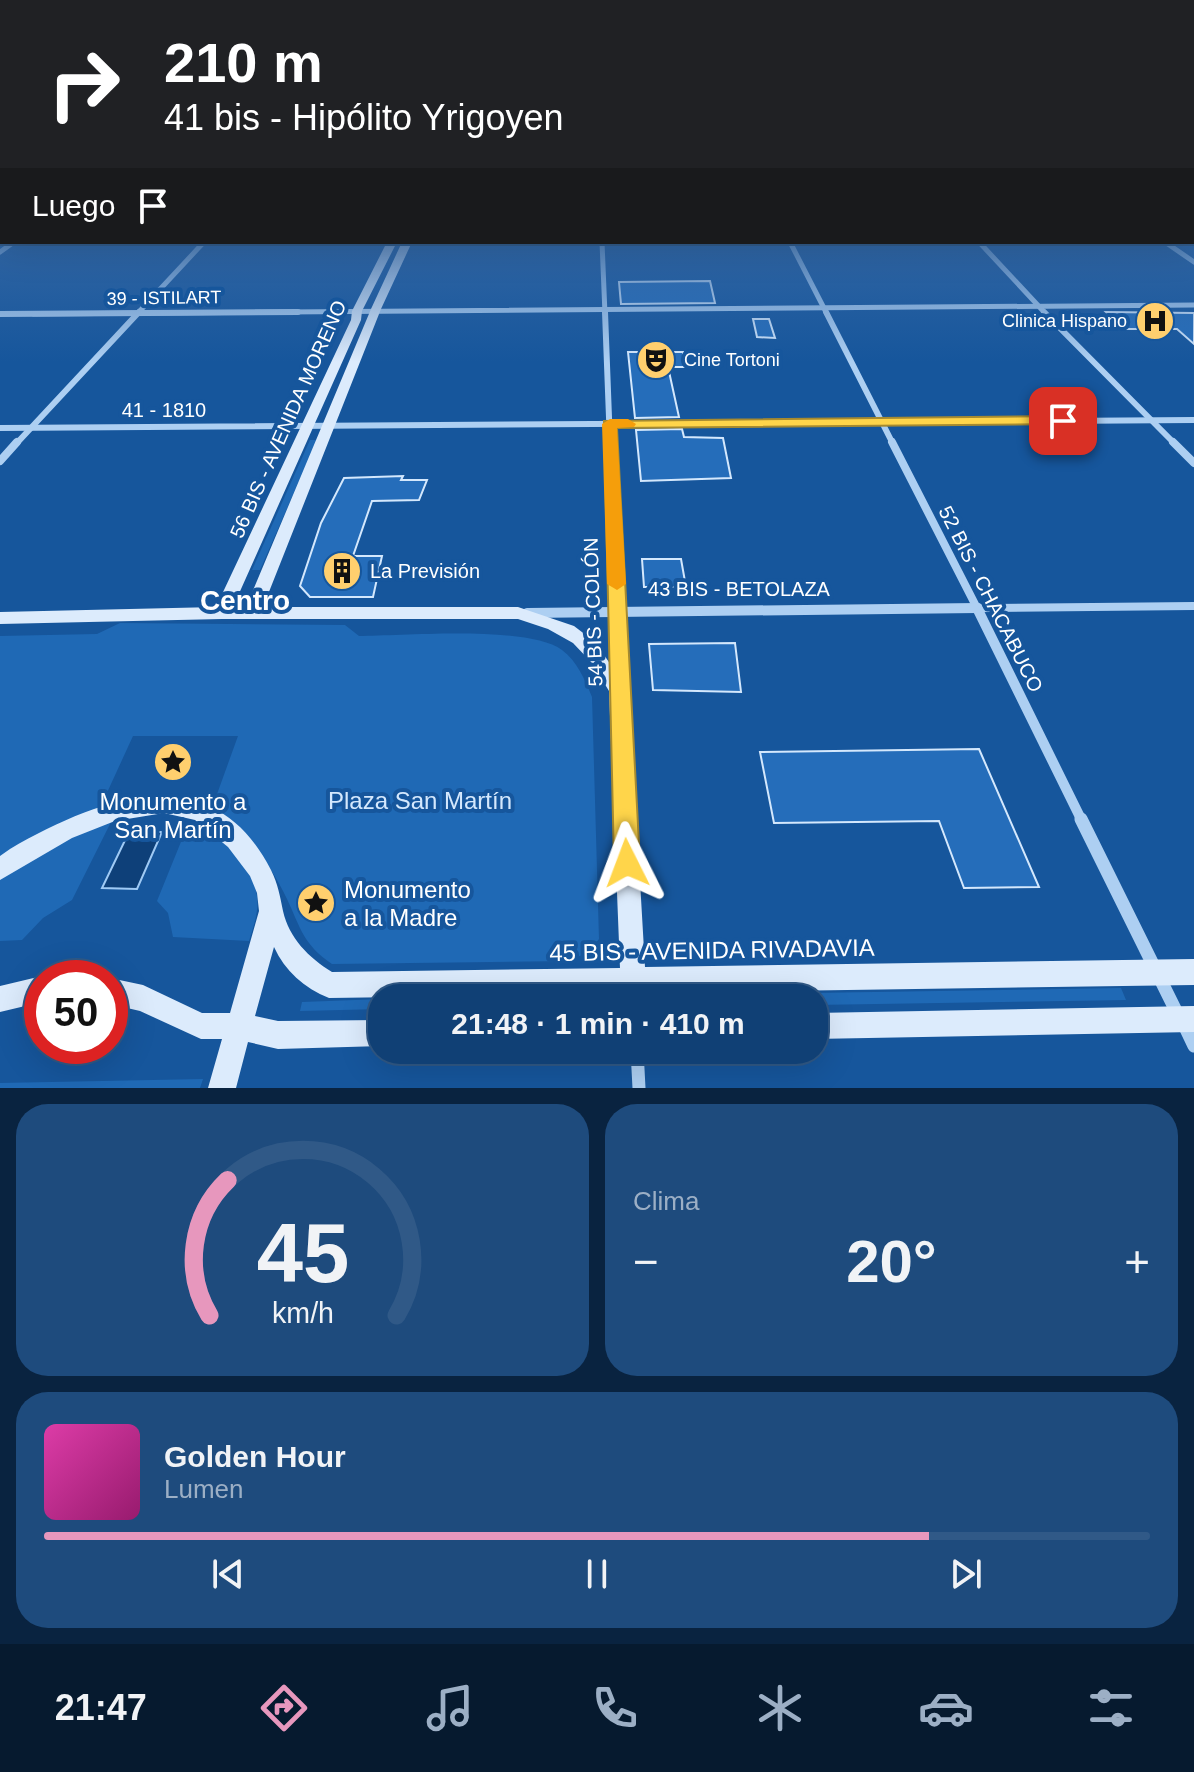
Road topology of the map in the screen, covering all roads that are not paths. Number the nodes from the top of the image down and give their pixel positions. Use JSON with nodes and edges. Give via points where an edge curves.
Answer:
{"nodes":[{"id":1,"x":187,"y":261,"type":"edge"},
{"id":2,"x":382,"y":261,"type":"edge"},
{"id":3,"x":398,"y":261,"type":"edge"},
{"id":4,"x":603,"y":261,"type":"edge"},
{"id":5,"x":799,"y":261,"type":"edge"},
{"id":6,"x":996,"y":261,"type":"edge"},
{"id":7,"x":1194,"y":305,"type":"edge"},
{"id":8,"x":1038,"y":306,"type":"junction"},
{"id":9,"x":376,"y":309,"type":"junction"},
{"id":10,"x":823,"y":309,"type":"junction"},
{"id":11,"x":605,"y":310,"type":"junction"},
{"id":12,"x":357,"y":311,"type":"junction"},
{"id":13,"x":141,"y":312,"type":"junction"},
{"id":14,"x":0,"y":314,"type":"edge"},
{"id":15,"x":1154,"y":420,"type":"junction"},
{"id":16,"x":1194,"y":420,"type":"edge"},
{"id":17,"x":881,"y":422,"type":"junction"},
{"id":18,"x":610,"y":424,"type":"junction"},
{"id":19,"x":308,"y":425,"type":"junction"},
{"id":20,"x":31,"y":427,"type":"junction"},
{"id":21,"x":329,"y":427,"type":"junction"},
{"id":22,"x":0,"y":428,"type":"edge"},
{"id":23,"x":0,"y":461,"type":"edge"},
{"id":24,"x":1194,"y":463,"type":"edge"},
{"id":25,"x":1194,"y":606,"type":"edge"},
{"id":26,"x":618,"y":611,"type":"junction"},
{"id":27,"x":978,"y":611,"type":"junction"},
{"id":28,"x":237,"y":613,"type":"junction"},
{"id":29,"x":518,"y":613,"type":"junction"},
{"id":30,"x":0,"y":618,"type":"edge"},
{"id":31,"x":619,"y":691,"type":"junction"},
{"id":32,"x":0,"y":869,"type":"edge"},
{"id":33,"x":271,"y":911,"type":"junction"},
{"id":34,"x":1194,"y":972,"type":"edge"},
{"id":35,"x":1157,"y":973,"type":"junction"},
{"id":36,"x":633,"y":984,"type":"edge"},
{"id":37,"x":797,"y":984,"type":"edge"},
{"id":38,"x":368,"y":986,"type":"edge"},
{"id":39,"x":24,"y":993,"type":"edge"},
{"id":40,"x":128,"y":995,"type":"edge"},
{"id":41,"x":0,"y":999,"type":"edge"},
{"id":42,"x":1187,"y":1019,"type":"edge"},
{"id":43,"x":239,"y":1026,"type":"junction"},
{"id":44,"x":828,"y":1026,"type":"edge"},
{"id":45,"x":368,"y":1033,"type":"edge"},
{"id":46,"x":1194,"y":1046,"type":"edge"},
{"id":47,"x":638,"y":1064,"type":"edge"},
{"id":48,"x":222,"y":1088,"type":"edge"},
{"id":49,"x":639,"y":1088,"type":"edge"}],
"edges":[{"from":1,"to":13,"type":"street"},
{"from":2,"to":12,"type":"main road","name":"56 BIS - AVENIDA MORENO"},
{"from":3,"to":9,"type":"main road","name":"56 BIS - AVENIDA MORENO"},
{"from":4,"to":11,"type":"street","name":"54 BIS - COLÓN"},
{"from":5,"to":10,"type":"street","name":"52 BIS - CHACABUCO"},
{"from":6,"to":8,"type":"street"},
{"from":7,"to":8,"type":"street","name":"39 - ISTILART"},
{"from":8,"to":10,"type":"street","name":"39 - ISTILART"},
{"from":8,"to":15,"type":"street"},
{"from":9,"to":11,"type":"street","name":"39 - ISTILART"},
{"from":9,"to":12,"type":"street","name":"39 - ISTILART"},
{"from":9,"to":21,"type":"main road","name":"56 BIS - AVENIDA MORENO"},
{"from":10,"to":11,"type":"street","name":"39 - ISTILART"},
{"from":10,"to":17,"type":"street","name":"52 BIS - CHACABUCO"},
{"from":11,"to":18,"type":"street","name":"54 BIS - COLÓN"},
{"from":12,"to":13,"type":"street","name":"39 - ISTILART"},
{"from":12,"to":19,"type":"main road","name":"56 BIS - AVENIDA MORENO"},
{"from":13,"to":14,"type":"street","name":"39 - ISTILART"},
{"from":13,"to":20,"type":"street"},
{"from":15,"to":16,"type":"street","name":"41 - 1810"},
{"from":15,"to":17,"type":"street","name":"41 - 1810"},
{"from":15,"to":24,"type":"street"},
{"from":17,"to":18,"type":"street","name":"41 - 1810"},
{"from":17,"to":27,"type":"street","name":"52 BIS - CHACABUCO"},
{"from":18,"to":21,"type":"street","name":"41 - 1810"},
{"from":18,"to":26,"type":"street","name":"54 BIS - COLÓN"},
{"from":19,"to":20,"type":"street","name":"41 - 1810"},
{"from":19,"to":21,"type":"street","name":"41 - 1810"},
{"from":19,"to":28,"type":"main road","name":"56 BIS - AVENIDA MORENO"},
{"from":20,"to":22,"type":"street","name":"41 - 1810"},
{"from":20,"to":23,"type":"street"},
{"from":21,"to":28,"type":"main road","name":"56 BIS - AVENIDA MORENO"},
{"from":25,"to":27,"type":"street","name":"43 BIS - BETOLAZA"},
{"from":26,"to":27,"type":"street","name":"43 BIS - BETOLAZA"},
{"from":26,"to":29,"type":"street","name":"43 BIS - BETOLAZA"},
{"from":26,"to":31,"type":"street","name":"54 BIS - COLÓN"},
{"from":27,"to":35,"type":"street","name":"52 BIS - CHACABUCO"},
{"from":28,"to":29,"type":"main road","name":"43 BIS - BETOLAZA"},
{"from":28,"to":30,"type":"main road","name":"43 BIS - BETOLAZA"},
{"from":29,"to":31,"type":"main road","via":[[562,626],[581,639]]},
{"from":31,"to":36,"type":"main road","name":"54 BIS - COLÓN"},
{"from":32,"to":33,"type":"main road","name":"45 BIS - AVENIDA RIVADAVIA","via":[[93,818],[155,805],[184,806],[222,827],[260,870],[271,893]]},
{"from":33,"to":38,"type":"main road","name":"45 BIS - AVENIDA RIVADAVIA","via":[[288,953],[307,973],[329,985]]},
{"from":33,"to":43,"type":"main road"},
{"from":34,"to":35,"type":"main road","name":"45 BIS - AVENIDA RIVADAVIA"},
{"from":35,"to":37,"type":"main road","name":"45 BIS - AVENIDA RIVADAVIA"},
{"from":35,"to":42,"type":"street","name":"52 BIS - CHACABUCO"},
{"from":39,"to":41,"type":"main road"},
{"from":40,"to":43,"type":"main road","via":[[201,1026]]},
{"from":42,"to":44,"type":"main road"},
{"from":42,"to":46,"type":"street","name":"52 BIS - CHACABUCO"},
{"from":43,"to":45,"type":"main road","via":[[278,1035]]},
{"from":43,"to":48,"type":"main road"},
{"from":47,"to":49,"type":"street"}]}
